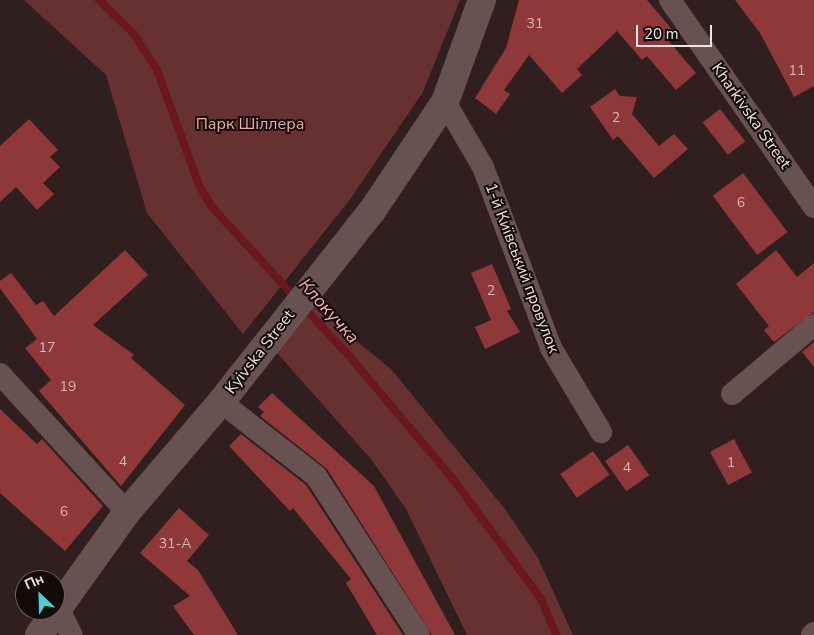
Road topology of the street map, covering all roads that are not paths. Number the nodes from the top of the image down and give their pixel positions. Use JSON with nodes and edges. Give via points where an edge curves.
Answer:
{"nodes":[{"id":1,"x":482,"y":0,"type":"edge"},
{"id":2,"x":670,"y":0,"type":"edge"},
{"id":3,"x":446,"y":102,"type":"junction"},
{"id":4,"x":813,"y":203,"type":"edge"},
{"id":5,"x":814,"y":325,"type":"edge"},
{"id":6,"x":0,"y":374,"type":"edge"},
{"id":7,"x":732,"y":394,"type":"dead end"},
{"id":8,"x":221,"y":402,"type":"junction"},
{"id":9,"x":602,"y":432,"type":"dead end"},
{"id":10,"x":128,"y":512,"type":"junction"},
{"id":11,"x":65,"y":601,"type":"edge"},
{"id":12,"x":51,"y":620,"type":"edge"},
{"id":13,"x":64,"y":620,"type":"edge"},
{"id":14,"x":39,"y":635,"type":"edge"},
{"id":15,"x":72,"y":635,"type":"edge"},
{"id":16,"x":419,"y":635,"type":"edge"}],
"edges":[{"from":1,"to":3,"type":"street","name":"Kyivska Street"},
{"from":2,"to":4,"type":"street","name":"Kharkivska Street"},
{"from":3,"to":8,"type":"street","name":"Kyivska Street","via":[[372,211]]},
{"from":3,"to":9,"type":"street","name":"1-й Київський провулок","via":[[483,167],[551,348]]},
{"from":5,"to":7,"type":"street"},
{"from":6,"to":10,"type":"street"},
{"from":8,"to":10,"type":"street","name":"Kyivska Street"},
{"from":8,"to":16,"type":"street","via":[[316,476]]},
{"from":10,"to":11,"type":"street","name":"Kyivska Street"},
{"from":12,"to":14,"type":"street","name":"Kyivska Street"},
{"from":13,"to":15,"type":"street"}]}
